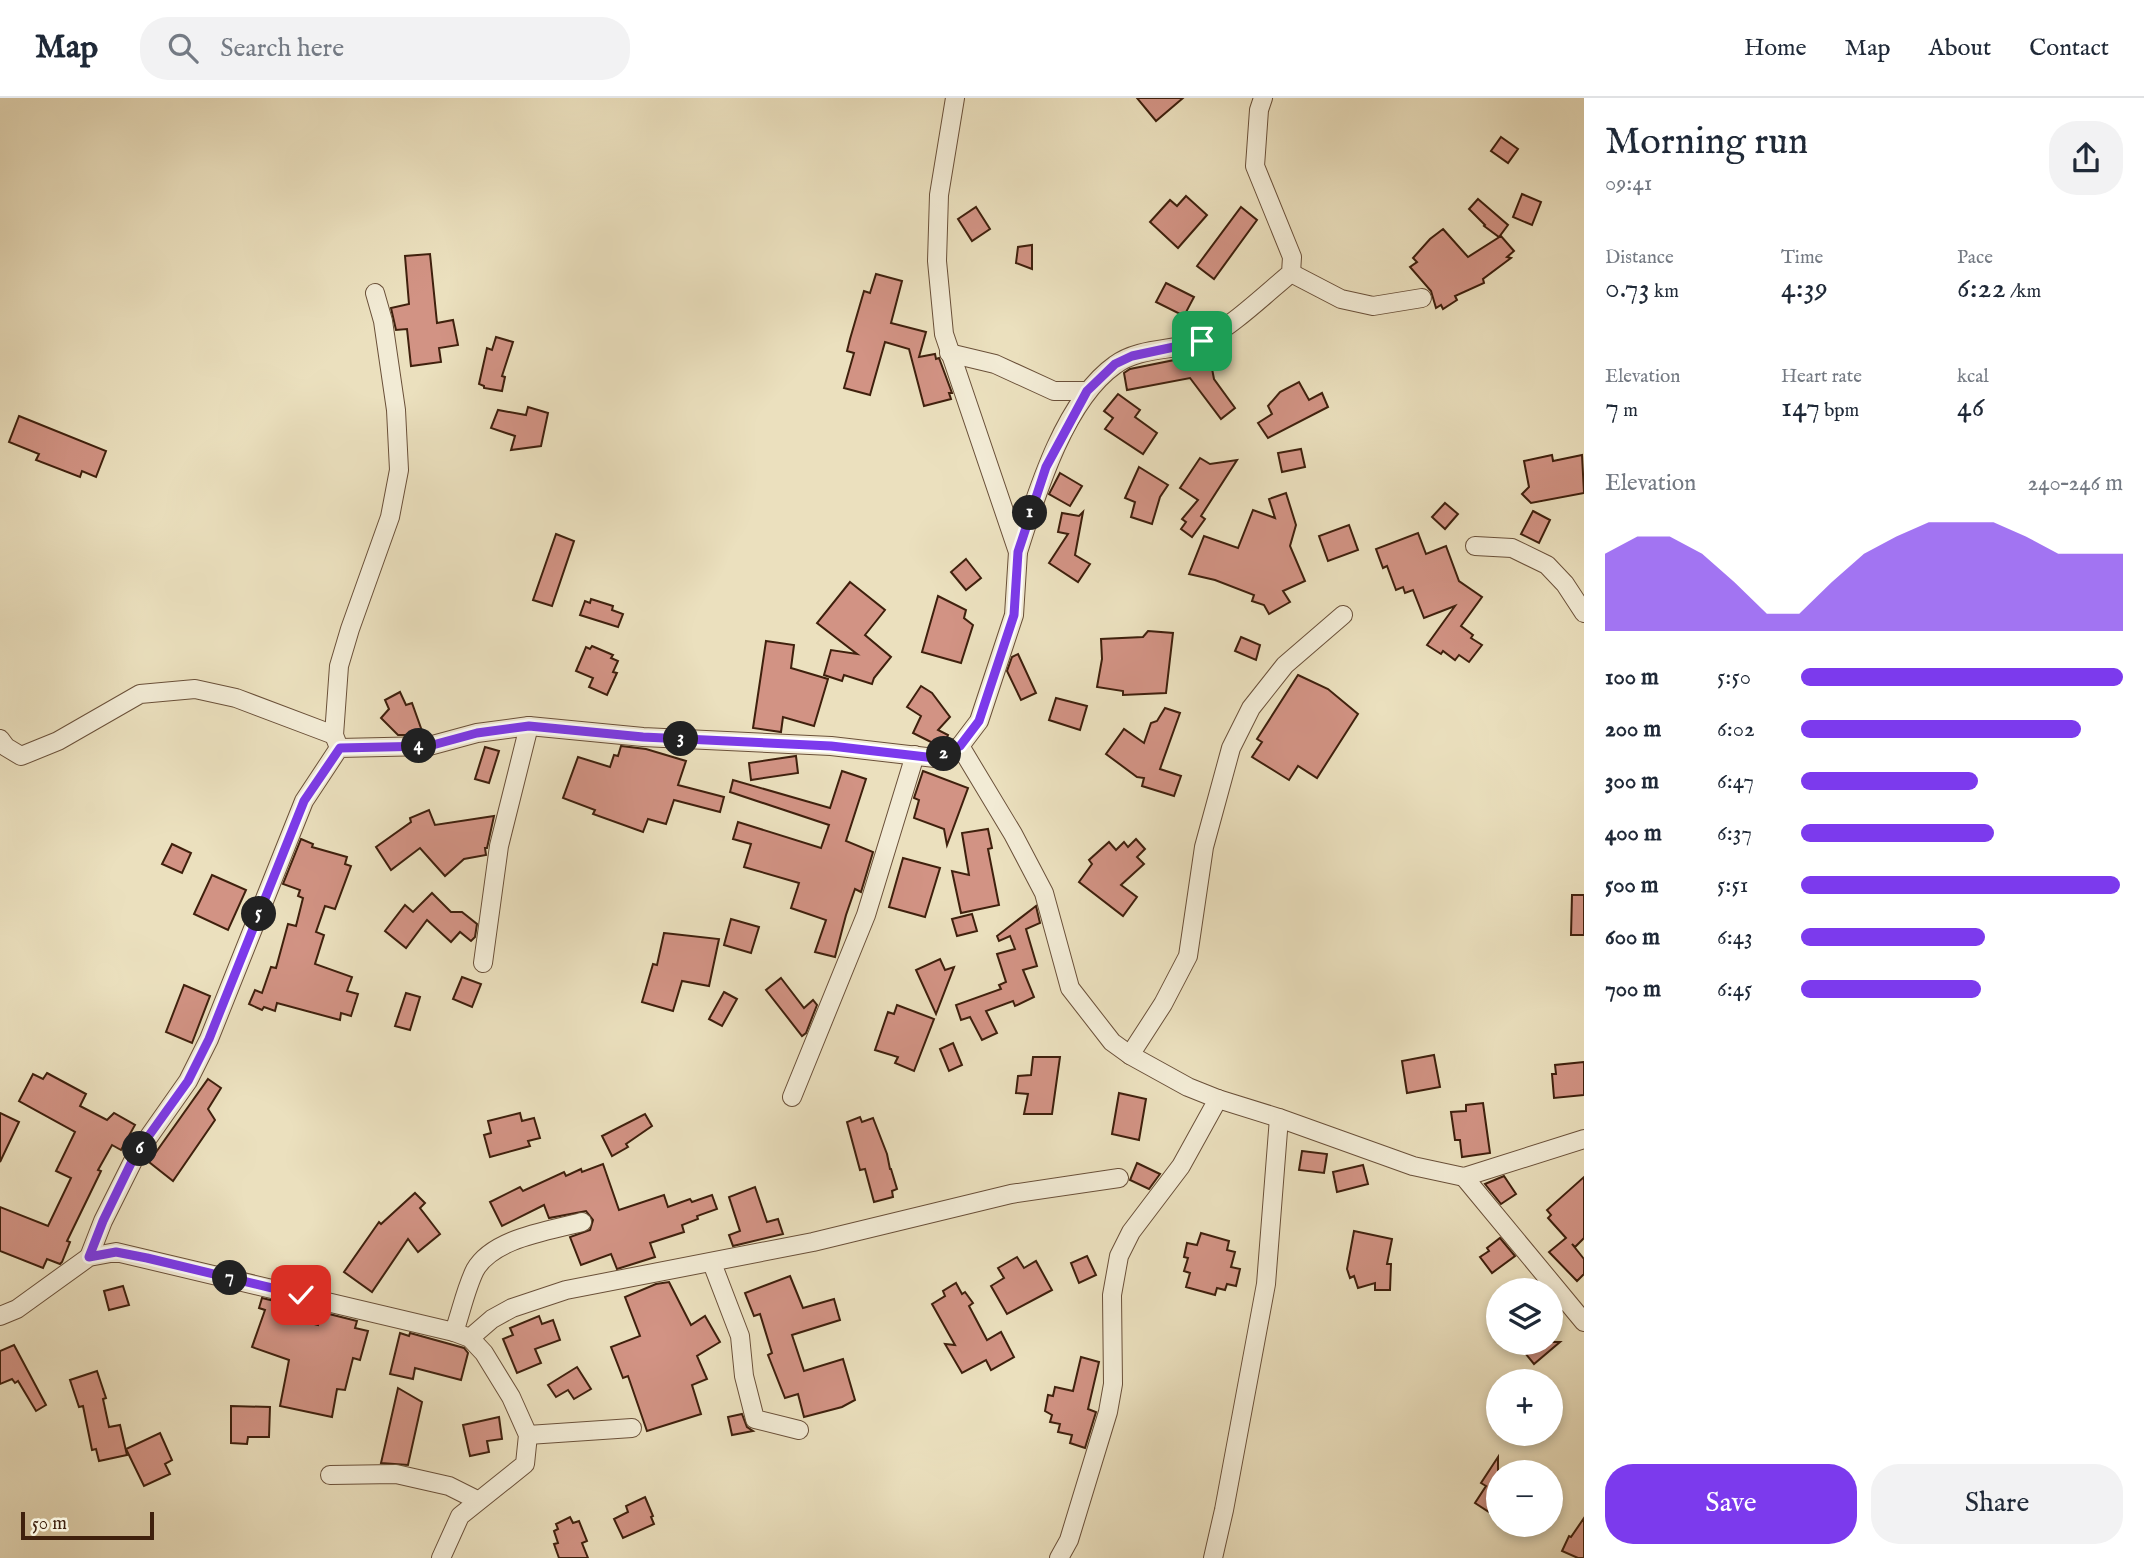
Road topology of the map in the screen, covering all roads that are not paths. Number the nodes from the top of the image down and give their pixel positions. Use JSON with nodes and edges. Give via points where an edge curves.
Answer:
{"nodes":[{"id":1,"x":955,"y":98,"type":"edge"},
{"id":2,"x":1264,"y":98,"type":"edge"},
{"id":3,"x":1291,"y":273,"type":"junction"},
{"id":4,"x":375,"y":293,"type":"dead end"},
{"id":5,"x":1422,"y":298,"type":"dead end"},
{"id":6,"x":949,"y":353,"type":"junction"},
{"id":7,"x":1087,"y":391,"type":"junction"},
{"id":8,"x":1475,"y":546,"type":"dead end"},
{"id":9,"x":1018,"y":552,"type":"junction"},
{"id":10,"x":1584,"y":613,"type":"edge"},
{"id":11,"x":1343,"y":615,"type":"dead end"},
{"id":12,"x":529,"y":726,"type":"junction"},
{"id":13,"x":0,"y":739,"type":"edge"},
{"id":14,"x":337,"y":741,"type":"junction"},
{"id":15,"x":960,"y":746,"type":"junction"},
{"id":16,"x":915,"y":755,"type":"junction"},
{"id":17,"x":483,"y":963,"type":"dead end"},
{"id":18,"x":1130,"y":1055,"type":"junction"},
{"id":19,"x":792,"y":1097,"type":"dead end"},
{"id":20,"x":1218,"y":1099,"type":"junction"},
{"id":21,"x":1279,"y":1118,"type":"junction"},
{"id":22,"x":1584,"y":1139,"type":"edge"},
{"id":23,"x":1464,"y":1177,"type":"junction"},
{"id":24,"x":1119,"y":1178,"type":"dead end"},
{"id":25,"x":582,"y":1222,"type":"dead end"},
{"id":26,"x":89,"y":1257,"type":"junction"},
{"id":27,"x":712,"y":1263,"type":"junction"},
{"id":28,"x":0,"y":1316,"type":"edge"},
{"id":29,"x":1584,"y":1322,"type":"edge"},
{"id":30,"x":462,"y":1335,"type":"junction"},
{"id":31,"x":632,"y":1428,"type":"dead end"},
{"id":32,"x":799,"y":1430,"type":"dead end"},
{"id":33,"x":528,"y":1435,"type":"junction"},
{"id":34,"x":330,"y":1475,"type":"dead end"},
{"id":35,"x":477,"y":1500,"type":"junction"},
{"id":36,"x":441,"y":1558,"type":"edge"},
{"id":37,"x":1059,"y":1558,"type":"edge"},
{"id":38,"x":1213,"y":1558,"type":"edge"}],
"edges":[{"from":1,"to":6,"type":"street","via":[[939,195],[937,261]]},
{"from":2,"to":3,"type":"street","via":[[1255,166],[1292,257]]},
{"from":3,"to":5,"type":"street","via":[[1341,299],[1373,306]]},
{"from":3,"to":7,"type":"street","via":[[1202,341],[1132,356],[1115,364]]},
{"from":4,"to":14,"type":"street","via":[[392,385],[399,470],[390,517],[339,666]]},
{"from":6,"to":7,"type":"street","via":[[995,364],[1054,391]]},
{"from":6,"to":9,"type":"street"},
{"from":7,"to":9,"type":"street","via":[[1046,467]]},
{"from":8,"to":10,"type":"street","via":[[1512,548],[1546,565]]},
{"from":9,"to":15,"type":"street","via":[[1014,615],[979,721]]},
{"from":11,"to":18,"type":"street","via":[[1285,666],[1251,708],[1231,748],[1204,847],[1188,956]]},
{"from":12,"to":14,"type":"street","via":[[429,746]]},
{"from":12,"to":16,"type":"street"},
{"from":12,"to":17,"type":"street","via":[[499,846]]},
{"from":13,"to":14,"type":"street","via":[[21,756],[58,741],[140,694],[195,689],[236,698]]},
{"from":14,"to":26,"type":"street","via":[[304,801],[209,1039],[188,1081],[135,1155]]},
{"from":15,"to":16,"type":"street","via":[[935,758]]},
{"from":15,"to":18,"type":"street","via":[[1044,893],[1070,988],[1112,1042]]},
{"from":16,"to":19,"type":"street","via":[[866,915]]},
{"from":18,"to":20,"type":"street"},
{"from":20,"to":21,"type":"street"},
{"from":20,"to":37,"type":"street","via":[[1181,1166],[1131,1232],[1119,1256],[1112,1295],[1113,1384],[1108,1412],[1069,1540]]},
{"from":21,"to":23,"type":"street","via":[[1413,1166]]},
{"from":21,"to":38,"type":"street","via":[[1266,1284]]},
{"from":22,"to":23,"type":"street"},
{"from":23,"to":29,"type":"street"},
{"from":24,"to":27,"type":"street","via":[[1011,1194]]},
{"from":25,"to":30,"type":"street","via":[[505,1243],[486,1258],[476,1269]]},
{"from":26,"to":28,"type":"street","via":[[17,1309]]},
{"from":26,"to":30,"type":"street","via":[[116,1252],[147,1258]]},
{"from":27,"to":30,"type":"street","via":[[566,1290],[512,1308]]},
{"from":27,"to":32,"type":"street","via":[[740,1336],[755,1419]]},
{"from":30,"to":33,"type":"street","via":[[484,1353]]},
{"from":31,"to":33,"type":"street"},
{"from":33,"to":35,"type":"street","via":[[525,1464]]},
{"from":34,"to":35,"type":"street","via":[[396,1475],[449,1486]]},
{"from":35,"to":36,"type":"street","via":[[460,1516]]}]}
